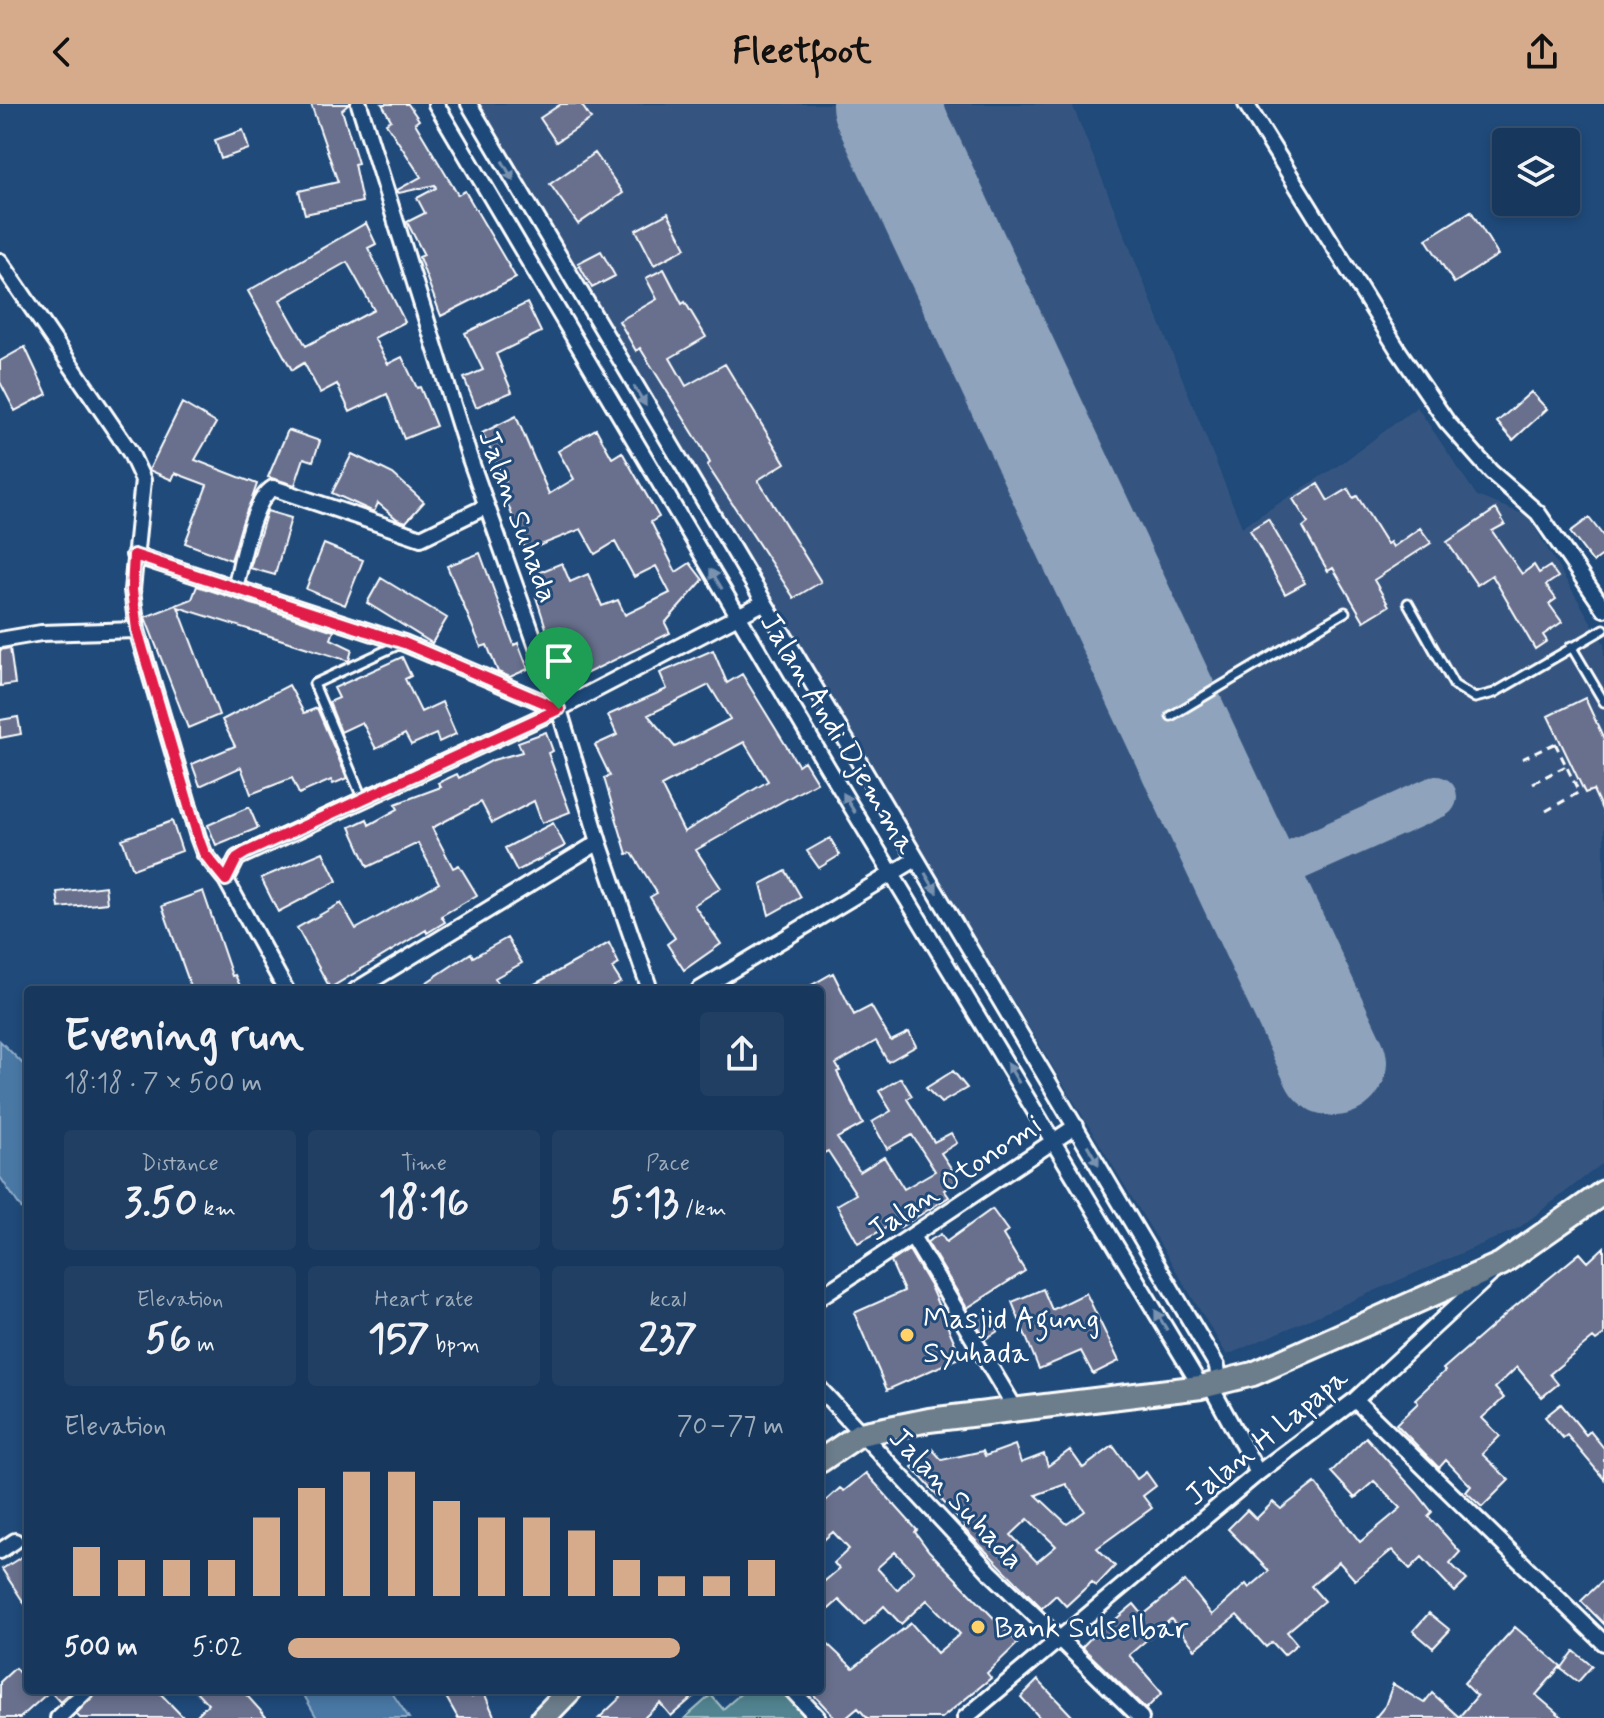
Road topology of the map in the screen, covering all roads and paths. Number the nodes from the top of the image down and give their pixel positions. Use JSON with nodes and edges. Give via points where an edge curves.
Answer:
{"nodes":[{"id":1,"x":359,"y":104,"type":"edge"},
{"id":2,"x":436,"y":104,"type":"edge"},
{"id":3,"x":469,"y":104,"type":"edge"},
{"id":4,"x":1246,"y":104,"type":"edge"},
{"id":5,"x":0,"y":261,"type":"edge"},
{"id":6,"x":563,"y":267,"type":"junction"},
{"id":7,"x":541,"y":281,"type":"junction"},
{"id":8,"x":487,"y":506,"type":"junction"},
{"id":9,"x":134,"y":555,"type":"junction"},
{"id":10,"x":235,"y":588,"type":"junction"},
{"id":11,"x":1602,"y":601,"type":"edge"},
{"id":12,"x":763,"y":603,"type":"junction"},
{"id":13,"x":1408,"y":603,"type":"dead end"},
{"id":14,"x":1345,"y":612,"type":"dead end"},
{"id":15,"x":739,"y":617,"type":"junction"},
{"id":16,"x":1604,"y":629,"type":"edge"},
{"id":17,"x":137,"y":630,"type":"junction"},
{"id":18,"x":0,"y":640,"type":"edge"},
{"id":19,"x":404,"y":643,"type":"junction"},
{"id":20,"x":1571,"y":646,"type":"junction"},
{"id":21,"x":1604,"y":702,"type":"edge"},
{"id":22,"x":559,"y":709,"type":"junction"},
{"id":23,"x":1171,"y":716,"type":"dead end"},
{"id":24,"x":1522,"y":759,"type":"dead end"},
{"id":25,"x":1566,"y":766,"type":"junction"},
{"id":26,"x":1533,"y":783,"type":"dead end"},
{"id":27,"x":363,"y":800,"type":"junction"},
{"id":28,"x":1546,"y":811,"type":"dead end"},
{"id":29,"x":599,"y":842,"type":"junction"},
{"id":30,"x":916,"y":859,"type":"junction"},
{"id":31,"x":892,"y":874,"type":"junction"},
{"id":32,"x":226,"y":880,"type":"junction"},
{"id":33,"x":284,"y":986,"type":"edge"},
{"id":34,"x":363,"y":986,"type":"edge"},
{"id":35,"x":649,"y":986,"type":"edge"},
{"id":36,"x":706,"y":986,"type":"edge"},
{"id":37,"x":1076,"y":1126,"type":"junction"},
{"id":38,"x":1054,"y":1142,"type":"junction"},
{"id":39,"x":1604,"y":1192,"type":"edge"},
{"id":40,"x":912,"y":1236,"type":"junction"},
{"id":41,"x":1501,"y":1264,"type":"junction"},
{"id":42,"x":824,"y":1294,"type":"edge"},
{"id":43,"x":1210,"y":1384,"type":"junction"},
{"id":44,"x":824,"y":1394,"type":"edge"},
{"id":45,"x":1355,"y":1400,"type":"junction"},
{"id":46,"x":1016,"y":1410,"type":"junction"},
{"id":47,"x":860,"y":1434,"type":"junction"},
{"id":48,"x":824,"y":1458,"type":"edge"},
{"id":49,"x":1258,"y":1473,"type":"junction"},
{"id":50,"x":15,"y":1541,"type":"dead end"},
{"id":51,"x":0,"y":1551,"type":"edge"},
{"id":52,"x":1058,"y":1641,"type":"junction"},
{"id":53,"x":1604,"y":1643,"type":"edge"},
{"id":54,"x":83,"y":1694,"type":"edge"},
{"id":55,"x":566,"y":1694,"type":"edge"},
{"id":56,"x":796,"y":1694,"type":"edge"},
{"id":57,"x":58,"y":1718,"type":"edge"},
{"id":58,"x":543,"y":1718,"type":"edge"},
{"id":59,"x":818,"y":1718,"type":"edge"},
{"id":60,"x":965,"y":1718,"type":"edge"},
{"id":61,"x":1141,"y":1718,"type":"edge"}],
"edges":[{"from":1,"to":8,"type":"street","name":"Jalan Suhada"},
{"from":2,"to":7,"type":"street","name":"Jalan Andi Djemma"},
{"from":3,"to":6,"type":"street","name":"Jalan Andi Djemma","one_way":true},
{"from":4,"to":11,"type":"street","via":[[1447,422],[1491,472],[1538,513]]},
{"from":5,"to":9,"type":"street","via":[[130,452],[143,480]]},
{"from":6,"to":7,"type":"street"},
{"from":6,"to":12,"type":"street","name":"Jalan Andi Djemma","one_way":true},
{"from":15,"to":7,"type":"street","name":"Jalan Andi Djemma","one_way":true},
{"from":8,"to":10,"type":"street","via":[[421,538],[273,488],[256,509]]},
{"from":8,"to":22,"type":"street","name":"Jalan Suhada"},
{"from":9,"to":10,"type":"street"},
{"from":9,"to":17,"type":"street"},
{"from":10,"to":19,"type":"street"},
{"from":12,"to":15,"type":"street"},
{"from":12,"to":30,"type":"street","name":"Jalan Andi Djemma"},
{"from":13,"to":20,"type":"lane","via":[[1454,685],[1475,698],[1494,693]]},
{"from":14,"to":23,"type":"lane"},
{"from":15,"to":22,"type":"street"},
{"from":31,"to":15,"type":"street","name":"Jalan Andi Djemma","one_way":true},
{"from":16,"to":20,"type":"lane"},
{"from":17,"to":18,"type":"street"},
{"from":17,"to":32,"type":"street","via":[[198,837]]},
{"from":19,"to":22,"type":"street"},
{"from":19,"to":27,"type":"lane","via":[[314,684]]},
{"from":20,"to":21,"type":"lane"},
{"from":22,"to":27,"type":"street"},
{"from":22,"to":29,"type":"street","name":"Jalan Suhada"},
{"from":24,"to":25,"type":"path","via":[[1557,742]]},
{"from":25,"to":26,"type":"path"},
{"from":25,"to":28,"type":"path","via":[[1581,791]]},
{"from":27,"to":32,"type":"street","via":[[245,853]]},
{"from":29,"to":34,"type":"street"},
{"from":29,"to":35,"type":"street","name":"Jalan Suhada"},
{"from":30,"to":31,"type":"street"},
{"from":30,"to":37,"type":"street","name":"Jalan Andi Djemma","one_way":true},
{"from":31,"to":36,"type":"street"},
{"from":38,"to":31,"type":"street","name":"Jalan Andi Djemma","one_way":true},
{"from":32,"to":33,"type":"street"},
{"from":37,"to":38,"type":"street","name":"Jalan Otonomi"},
{"from":37,"to":43,"type":"street","name":"Jalan Andi Djemma","one_way":true,"via":[[1217,1366]]},
{"from":38,"to":40,"type":"street","name":"Jalan Otonomi"},
{"from":43,"to":38,"type":"street","name":"Jalan Andi Djemma","one_way":true},
{"from":39,"to":41,"type":"highway"},
{"from":40,"to":42,"type":"street","name":"Jalan Otonomi"},
{"from":40,"to":46,"type":"street"},
{"from":41,"to":43,"type":"highway","via":[[1253,1374]]},
{"from":41,"to":45,"type":"street","name":"Jalan H Lapapa"},
{"from":43,"to":46,"type":"highway"},
{"from":43,"to":49,"type":"street"},
{"from":44,"to":47,"type":"street","name":"Jalan Suhada"},
{"from":45,"to":49,"type":"street","name":"Jalan H Lapapa"},
{"from":45,"to":53,"type":"street"},
{"from":46,"to":47,"type":"highway"},
{"from":47,"to":48,"type":"highway"},
{"from":47,"to":52,"type":"street","name":"Jalan Suhada"},
{"from":49,"to":52,"type":"street","name":"Jalan H Lapapa"},
{"from":50,"to":51,"type":"street"},
{"from":52,"to":60,"type":"street","name":"Jalan H Lapapa"},
{"from":52,"to":61,"type":"street","name":"Jalan Suhada"},
{"from":54,"to":57,"type":"street"},
{"from":55,"to":58,"type":"highway"},
{"from":56,"to":59,"type":"street"}]}
